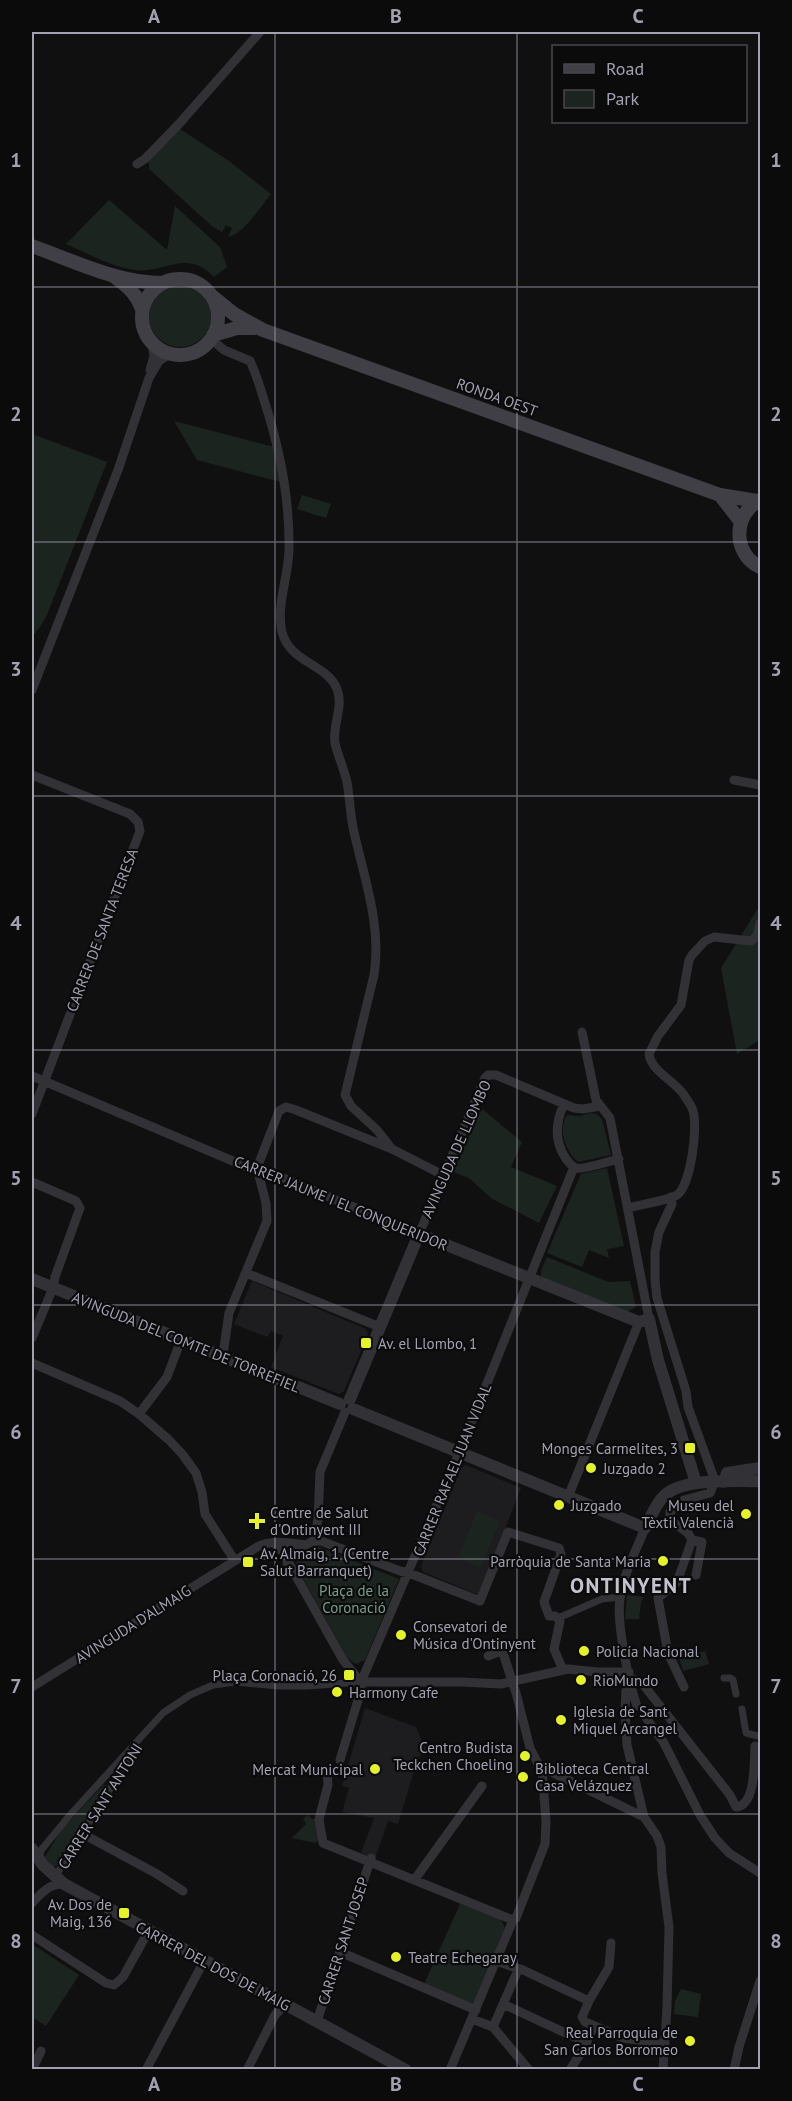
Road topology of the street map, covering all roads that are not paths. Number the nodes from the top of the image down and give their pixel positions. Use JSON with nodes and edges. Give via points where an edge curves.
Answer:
{"nodes":[{"id":1,"x":260,"y":32,"type":"edge"},
{"id":2,"x":137,"y":164,"type":"dead end"},
{"id":3,"x":32,"y":246,"type":"edge"},
{"id":4,"x":112,"y":276,"type":"junction"},
{"id":5,"x":163,"y":283,"type":"junction"},
{"id":6,"x":213,"y":297,"type":"junction"},
{"id":7,"x":142,"y":309,"type":"junction"},
{"id":8,"x":263,"y":330,"type":"junction"},
{"id":9,"x":212,"y":337,"type":"junction"},
{"id":10,"x":152,"y":343,"type":"junction"},
{"id":11,"x":170,"y":354,"type":"junction"},
{"id":12,"x":149,"y":378,"type":"junction"},
{"id":13,"x":720,"y":495,"type":"junction"},
{"id":14,"x":759,"y":500,"type":"edge"},
{"id":15,"x":741,"y":522,"type":"junction"},
{"id":16,"x":760,"y":567,"type":"edge"},
{"id":17,"x":32,"y":690,"type":"edge"},
{"id":18,"x":32,"y":775,"type":"edge"},
{"id":19,"x":734,"y":780,"type":"dead end"},
{"id":20,"x":760,"y":785,"type":"edge"},
{"id":21,"x":760,"y":923,"type":"edge"},
{"id":22,"x":582,"y":1032,"type":"dead end"},
{"id":23,"x":32,"y":1076,"type":"edge"},
{"id":24,"x":43,"y":1081,"type":"junction"},
{"id":25,"x":564,"y":1104,"type":"junction"},
{"id":26,"x":600,"y":1106,"type":"junction"},
{"id":27,"x":32,"y":1114,"type":"edge"},
{"id":28,"x":392,"y":1149,"type":"junction"},
{"id":29,"x":618,"y":1159,"type":"junction"},
{"id":30,"x":574,"y":1167,"type":"junction"},
{"id":31,"x":256,"y":1168,"type":"junction"},
{"id":32,"x":443,"y":1175,"type":"junction"},
{"id":33,"x":32,"y":1182,"type":"edge"},
{"id":34,"x":671,"y":1197,"type":"junction"},
{"id":35,"x":628,"y":1208,"type":"junction"},
{"id":36,"x":419,"y":1234,"type":"junction"},
{"id":37,"x":246,"y":1274,"type":"junction"},
{"id":38,"x":32,"y":1279,"type":"edge"},
{"id":39,"x":529,"y":1279,"type":"junction"},
{"id":40,"x":52,"y":1288,"type":"junction"},
{"id":41,"x":644,"y":1320,"type":"junction"},
{"id":42,"x":380,"y":1327,"type":"junction"},
{"id":43,"x":32,"y":1338,"type":"edge"},
{"id":44,"x":181,"y":1340,"type":"junction"},
{"id":45,"x":220,"y":1356,"type":"junction"},
{"id":46,"x":32,"y":1363,"type":"edge"},
{"id":47,"x":347,"y":1406,"type":"junction"},
{"id":48,"x":139,"y":1413,"type":"junction"},
{"id":49,"x":459,"y":1453,"type":"junction"},
{"id":50,"x":760,"y":1468,"type":"edge"},
{"id":51,"x":760,"y":1480,"type":"edge"},
{"id":52,"x":719,"y":1481,"type":"junction"},
{"id":53,"x":696,"y":1483,"type":"junction"},
{"id":54,"x":568,"y":1497,"type":"junction"},
{"id":55,"x":645,"y":1528,"type":"junction"},
{"id":56,"x":692,"y":1540,"type":"junction"},
{"id":57,"x":274,"y":1543,"type":"junction"},
{"id":58,"x":309,"y":1543,"type":"junction"},
{"id":59,"x":235,"y":1561,"type":"junction"},
{"id":60,"x":287,"y":1563,"type":"junction"},
{"id":61,"x":409,"y":1573,"type":"junction"},
{"id":62,"x":680,"y":1573,"type":"junction"},
{"id":63,"x":620,"y":1598,"type":"junction"},
{"id":64,"x":553,"y":1617,"type":"junction"},
{"id":65,"x":488,"y":1656,"type":"dead end"},
{"id":66,"x":371,"y":1660,"type":"junction"},
{"id":67,"x":563,"y":1670,"type":"junction"},
{"id":68,"x":351,"y":1671,"type":"junction"},
{"id":69,"x":630,"y":1675,"type":"junction"},
{"id":70,"x":724,"y":1678,"type":"dead end"},
{"id":71,"x":362,"y":1682,"type":"junction"},
{"id":72,"x":513,"y":1682,"type":"junction"},
{"id":73,"x":32,"y":1687,"type":"edge"},
{"id":74,"x":684,"y":1687,"type":"dead end"},
{"id":75,"x":736,"y":1694,"type":"dead end"},
{"id":76,"x":637,"y":1706,"type":"dead end"},
{"id":77,"x":742,"y":1708,"type":"dead end"},
{"id":78,"x":644,"y":1715,"type":"dead end"},
{"id":79,"x":144,"y":1734,"type":"junction"},
{"id":80,"x":758,"y":1736,"type":"dead end"},
{"id":81,"x":755,"y":1746,"type":"dead end"},
{"id":82,"x":340,"y":1760,"type":"dead end"},
{"id":83,"x":757,"y":1764,"type":"edge"},
{"id":84,"x":542,"y":1769,"type":"junction"},
{"id":85,"x":327,"y":1771,"type":"dead end"},
{"id":86,"x":482,"y":1786,"type":"dead end"},
{"id":87,"x":644,"y":1817,"type":"junction"},
{"id":88,"x":82,"y":1834,"type":"junction"},
{"id":89,"x":35,"y":1854,"type":"edge"},
{"id":90,"x":370,"y":1859,"type":"junction"},
{"id":91,"x":760,"y":1873,"type":"edge"},
{"id":92,"x":415,"y":1880,"type":"junction"},
{"id":93,"x":55,"y":1881,"type":"junction"},
{"id":94,"x":183,"y":1891,"type":"dead end"},
{"id":95,"x":32,"y":1903,"type":"edge"},
{"id":96,"x":513,"y":1920,"type":"junction"},
{"id":97,"x":148,"y":1932,"type":"junction"},
{"id":98,"x":32,"y":1935,"type":"edge"},
{"id":99,"x":611,"y":1943,"type":"dead end"},
{"id":100,"x":340,"y":1952,"type":"junction"},
{"id":101,"x":204,"y":1961,"type":"junction"},
{"id":102,"x":496,"y":1961,"type":"junction"},
{"id":103,"x":518,"y":1970,"type":"junction"},
{"id":104,"x":760,"y":1981,"type":"edge"},
{"id":105,"x":589,"y":2001,"type":"junction"},
{"id":106,"x":286,"y":2004,"type":"junction"},
{"id":107,"x":503,"y":2004,"type":"junction"},
{"id":108,"x":474,"y":2014,"type":"junction"},
{"id":109,"x":317,"y":2021,"type":"junction"},
{"id":110,"x":594,"y":2026,"type":"junction"},
{"id":111,"x":493,"y":2027,"type":"junction"},
{"id":112,"x":587,"y":2043,"type":"junction"},
{"id":113,"x":664,"y":2044,"type":"junction"},
{"id":114,"x":41,"y":2051,"type":"dead end"},
{"id":115,"x":147,"y":2067,"type":"edge"},
{"id":116,"x":32,"y":2070,"type":"edge"},
{"id":117,"x":158,"y":2070,"type":"edge"},
{"id":118,"x":247,"y":2070,"type":"edge"},
{"id":119,"x":406,"y":2070,"type":"edge"},
{"id":120,"x":450,"y":2070,"type":"edge"},
{"id":121,"x":529,"y":2070,"type":"edge"},
{"id":122,"x":570,"y":2070,"type":"edge"},
{"id":123,"x":663,"y":2070,"type":"edge"},
{"id":124,"x":734,"y":2070,"type":"edge"}],
"edges":[{"from":1,"to":2,"type":"street","via":[[178,125]]},
{"from":3,"to":4,"type":"main road"},
{"from":4,"to":5,"type":"main road"},
{"from":4,"to":7,"type":"main road","via":[[131,290]]},
{"from":5,"to":6,"type":"main road","via":[[192,280]]},
{"from":5,"to":7,"type":"main road","via":[[153,290]]},
{"from":6,"to":8,"type":"main road","name":"RONDA OEST"},
{"from":6,"to":9,"type":"main road","via":[[218,322]]},
{"from":7,"to":10,"type":"main road","via":[[143,327]]},
{"from":8,"to":9,"type":"main road","name":"RONDA OEST","via":[[245,327]]},
{"from":8,"to":13,"type":"main road","name":"RONDA OEST"},
{"from":9,"to":11,"type":"main road","via":[[205,346],[189,354]]},
{"from":9,"to":28,"type":"street","via":[[224,350],[250,361],[278,445],[286,489],[289,549],[281,602],[282,634],[295,654],[327,675],[339,693],[334,737],[368,886],[376,954],[345,1095]]},
{"from":10,"to":11,"type":"main road"},
{"from":10,"to":12,"type":"street","via":[[154,356]]},
{"from":11,"to":12,"type":"street","via":[[159,361]]},
{"from":12,"to":17,"type":"street","via":[[118,470]]},
{"from":13,"to":14,"type":"main road","name":"RONDA OEST"},
{"from":13,"to":15,"type":"main road"},
{"from":14,"to":15,"type":"main road"},
{"from":15,"to":16,"type":"main road","via":[[741,546]]},
{"from":18,"to":24,"type":"street","name":"CARRER DE SANTA TERESA","via":[[130,814],[140,826]]},
{"from":19,"to":20,"type":"street"},
{"from":21,"to":34,"type":"street","via":[[757,936],[751,941],[714,937],[696,951],[689,960],[681,1005],[650,1050],[651,1063],[677,1086],[694,1113],[689,1168],[682,1188]]},
{"from":22,"to":26,"type":"street"},
{"from":23,"to":24,"type":"street","name":"CARRER JAUME I EL CONQUERIDOR"},
{"from":24,"to":27,"type":"street","name":"CARRER DE SANTA TERESA"},
{"from":24,"to":31,"type":"street","name":"CARRER JAUME I EL CONQUERIDOR"},
{"from":25,"to":26,"type":"street","name":"AVINGUDA DE LLOMBO","via":[[583,1109]]},
{"from":25,"to":30,"type":"street","via":[[557,1121],[557,1140]]},
{"from":25,"to":32,"type":"street","name":"AVINGUDA DE LLOMBO","via":[[488,1075]]},
{"from":26,"to":29,"type":"street","via":[[610,1118]]},
{"from":28,"to":31,"type":"street","via":[[288,1107],[275,1118]]},
{"from":28,"to":32,"type":"street"},
{"from":29,"to":30,"type":"street"},
{"from":29,"to":35,"type":"street"},
{"from":30,"to":39,"type":"street","name":"CARRER RAFAEL JUAN VIDAL"},
{"from":31,"to":36,"type":"street","name":"CARRER JAUME I EL CONQUERIDOR"},
{"from":31,"to":37,"type":"street","via":[[267,1216]]},
{"from":32,"to":36,"type":"street","name":"AVINGUDA DE LLOMBO"},
{"from":33,"to":40,"type":"street","via":[[76,1201],[80,1208]]},
{"from":34,"to":35,"type":"street"},
{"from":34,"to":52,"type":"street","via":[[655,1252],[658,1303],[688,1407]]},
{"from":35,"to":41,"type":"street"},
{"from":36,"to":39,"type":"street","name":"CARRER JAUME I EL CONQUERIDOR"},
{"from":36,"to":42,"type":"street","name":"AVINGUDA DE LLOMBO"},
{"from":37,"to":42,"type":"street"},
{"from":37,"to":45,"type":"street","via":[[229,1313]]},
{"from":38,"to":40,"type":"street","name":"AVINGUDA DEL COMTE DE TORREFIEL"},
{"from":39,"to":41,"type":"street","name":"CARRER JAUME I EL CONQUERIDOR"},
{"from":39,"to":49,"type":"street","name":"CARRER RAFAEL JUAN VIDAL"},
{"from":40,"to":43,"type":"street"},
{"from":40,"to":44,"type":"street","name":"AVINGUDA DEL COMTE DE TORREFIEL"},
{"from":41,"to":53,"type":"street"},
{"from":41,"to":54,"type":"street"},
{"from":42,"to":47,"type":"street","name":"AVINGUDA DE LLOMBO"},
{"from":44,"to":45,"type":"street","name":"AVINGUDA DEL COMTE DE TORREFIEL"},
{"from":44,"to":48,"type":"street","via":[[167,1377]]},
{"from":45,"to":47,"type":"street","name":"AVINGUDA DEL COMTE DE TORREFIEL"},
{"from":46,"to":48,"type":"street"},
{"from":47,"to":49,"type":"street","name":"AVINGUDA DEL COMTE DE TORREFIEL"},
{"from":47,"to":58,"type":"street","via":[[320,1472],[318,1520]]},
{"from":48,"to":59,"type":"street","via":[[193,1468],[205,1514]]},
{"from":49,"to":54,"type":"street","name":"AVINGUDA DEL COMTE DE TORREFIEL"},
{"from":49,"to":61,"type":"street","name":"CARRER RAFAEL JUAN VIDAL"},
{"from":50,"to":52,"type":"street","via":[[731,1471]]},
{"from":51,"to":52,"type":"street"},
{"from":52,"to":53,"type":"street"},
{"from":52,"to":56,"type":"street","via":[[711,1492],[684,1500],[670,1512],[670,1520]]},
{"from":53,"to":55,"type":"street","via":[[665,1495]]},
{"from":54,"to":55,"type":"street","name":"AVINGUDA DEL COMTE DE TORREFIEL"},
{"from":55,"to":63,"type":"street"},
{"from":56,"to":62,"type":"street"},
{"from":56,"to":62,"type":"street","via":[[702,1542],[699,1576]]},
{"from":57,"to":58,"type":"street"},
{"from":57,"to":59,"type":"street","name":"AVINGUDA D'ALMAIG","via":[[263,1544]]},
{"from":57,"to":60,"type":"street"},
{"from":58,"to":60,"type":"street"},
{"from":58,"to":61,"type":"street","via":[[325,1542]]},
{"from":59,"to":73,"type":"street","name":"AVINGUDA D'ALMAIG"},
{"from":60,"to":68,"type":"street"},
{"from":61,"to":64,"type":"street","via":[[480,1601],[510,1532],[561,1550],[544,1602]]},
{"from":61,"to":66,"type":"street","name":"CARRER RAFAEL JUAN VIDAL"},
{"from":62,"to":74,"type":"street","via":[[675,1584],[658,1599],[668,1653]]},
{"from":63,"to":64,"type":"street","via":[[602,1599]]},
{"from":63,"to":69,"type":"street","via":[[619,1619]]},
{"from":64,"to":67,"type":"street","via":[[560,1624],[554,1649]]},
{"from":65,"to":72,"type":"street","via":[[503,1653]]},
{"from":66,"to":68,"type":"street","via":[[363,1669]]},
{"from":66,"to":71,"type":"street","name":"CARRER RAFAEL JUAN VIDAL"},
{"from":67,"to":69,"type":"street"},
{"from":67,"to":72,"type":"street"},
{"from":68,"to":71,"type":"street"},
{"from":69,"to":76,"type":"street"},
{"from":69,"to":83,"type":"street","via":[[641,1682],[738,1808],[750,1797]]},
{"from":69,"to":87,"type":"street","via":[[625,1701],[627,1745]]},
{"from":70,"to":75,"type":"street","via":[[732,1679]]},
{"from":71,"to":72,"type":"street"},
{"from":71,"to":79,"type":"street","name":"CARRER SANT ANTONI","via":[[213,1685],[170,1708]]},
{"from":71,"to":82,"type":"street","name":"CARRER RAFAEL JUAN VIDAL"},
{"from":72,"to":84,"type":"street","via":[[530,1748]]},
{"from":77,"to":80,"type":"street","via":[[746,1733]]},
{"from":78,"to":91,"type":"street","via":[[664,1743],[715,1838],[729,1853]]},
{"from":79,"to":88,"type":"street","name":"CARRER SANT ANTONI"},
{"from":79,"to":89,"type":"street","name":"CARRER SANT ANTONI"},
{"from":81,"to":83,"type":"street"},
{"from":84,"to":87,"type":"street"},
{"from":84,"to":96,"type":"street","via":[[544,1844]]},
{"from":85,"to":90,"type":"street","via":[[328,1785],[319,1819],[323,1843]]},
{"from":86,"to":92,"type":"street"},
{"from":87,"to":113,"type":"street","via":[[661,1847],[669,1927]]},
{"from":88,"to":93,"type":"street","name":"CARRER SANT ANTONI"},
{"from":88,"to":94,"type":"street"},
{"from":89,"to":93,"type":"street","name":"CARRER DEL DOS DE MAIG"},
{"from":90,"to":92,"type":"street"},
{"from":90,"to":100,"type":"street","name":"CARRER SANT JOSEP"},
{"from":92,"to":96,"type":"street"},
{"from":93,"to":95,"type":"street"},
{"from":93,"to":97,"type":"street","name":"CARRER DEL DOS DE MAIG"},
{"from":96,"to":102,"type":"street"},
{"from":97,"to":98,"type":"street","via":[[114,1985]]},
{"from":97,"to":101,"type":"street","name":"CARRER DEL DOS DE MAIG"},
{"from":99,"to":105,"type":"street","via":[[610,1963]]},
{"from":100,"to":108,"type":"street"},
{"from":100,"to":109,"type":"street","name":"CARRER SANT JOSEP"},
{"from":101,"to":106,"type":"street","name":"CARRER DEL DOS DE MAIG"},
{"from":101,"to":115,"type":"street"},
{"from":102,"to":103,"type":"street"},
{"from":102,"to":108,"type":"street"},
{"from":103,"to":105,"type":"street"},
{"from":103,"to":107,"type":"street"},
{"from":104,"to":124,"type":"street"},
{"from":105,"to":110,"type":"street","via":[[582,2017]]},
{"from":106,"to":109,"type":"street","name":"CARRER DEL DOS DE MAIG"},
{"from":106,"to":118,"type":"street","via":[[275,2015]]},
{"from":107,"to":111,"type":"street"},
{"from":107,"to":112,"type":"street"},
{"from":108,"to":111,"type":"street"},
{"from":108,"to":120,"type":"street"},
{"from":109,"to":119,"type":"street","name":"CARRER DEL DOS DE MAIG"},
{"from":110,"to":112,"type":"street"},
{"from":110,"to":113,"type":"street","via":[[623,2038]]},
{"from":111,"to":121,"type":"street"},
{"from":112,"to":122,"type":"street"},
{"from":113,"to":123,"type":"street"},
{"from":114,"to":116,"type":"street"},
{"from":115,"to":117,"type":"street"}]}
